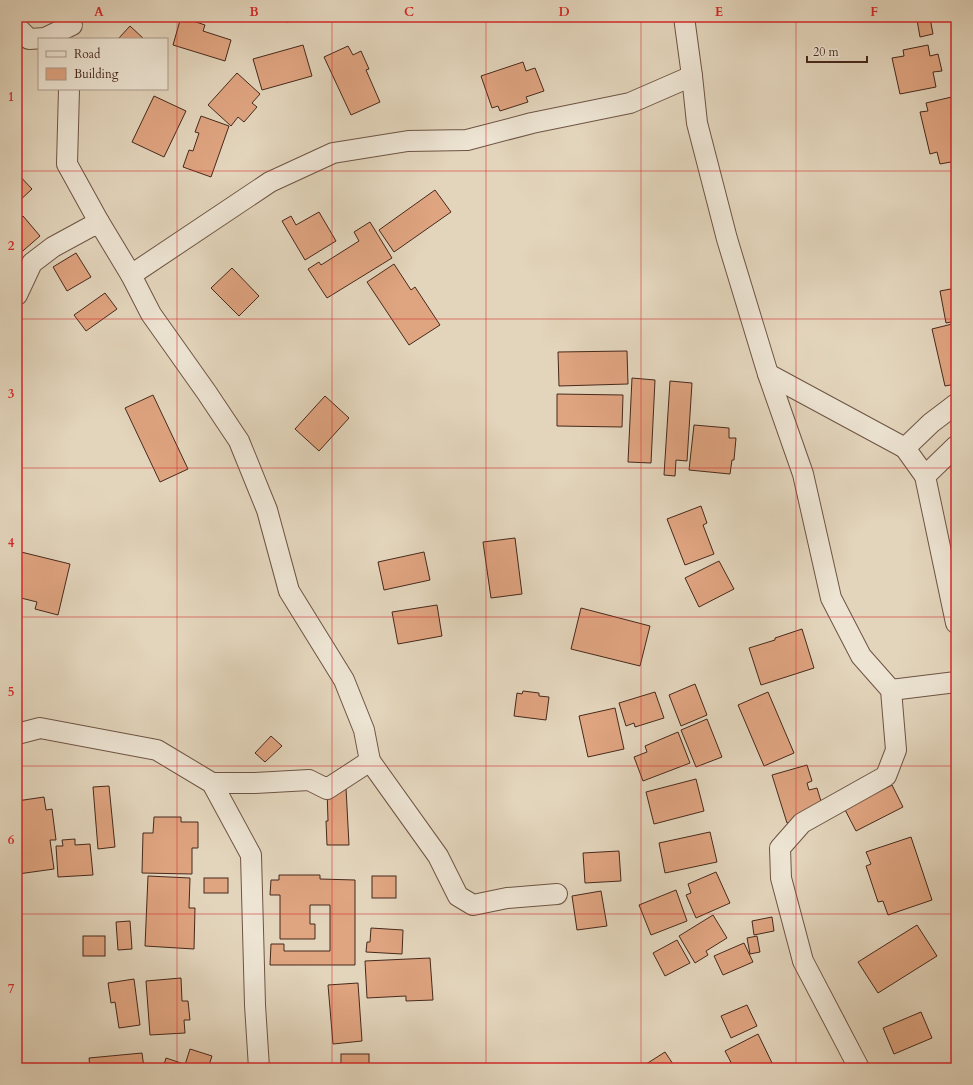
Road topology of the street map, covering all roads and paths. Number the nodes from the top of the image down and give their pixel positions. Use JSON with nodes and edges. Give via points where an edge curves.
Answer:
{"nodes":[{"id":1,"x":684,"y":17,"type":"edge"},
{"id":2,"x":17,"y":27,"type":"edge"},
{"id":3,"x":74,"y":27,"type":"edge"},
{"id":4,"x":38,"y":38,"type":"edge"},
{"id":5,"x":45,"y":38,"type":"edge"},
{"id":6,"x":692,"y":76,"type":"junction"},
{"id":7,"x":69,"y":90,"type":"edge"},
{"id":8,"x":99,"y":222,"type":"junction"},
{"id":9,"x":131,"y":275,"type":"junction"},
{"id":10,"x":17,"y":295,"type":"edge"},
{"id":11,"x":768,"y":374,"type":"junction"},
{"id":12,"x":956,"y":404,"type":"edge"},
{"id":13,"x":956,"y":446,"type":"edge"},
{"id":14,"x":905,"y":448,"type":"junction"},
{"id":15,"x":925,"y":476,"type":"junction"},
{"id":16,"x":956,"y":623,"type":"edge"},
{"id":17,"x":956,"y":682,"type":"edge"},
{"id":18,"x":891,"y":690,"type":"junction"},
{"id":19,"x":17,"y":734,"type":"edge"},
{"id":20,"x":370,"y":761,"type":"junction"},
{"id":21,"x":212,"y":783,"type":"junction"},
{"id":22,"x":557,"y":894,"type":"dead end"},
{"id":23,"x":259,"y":1068,"type":"edge"},
{"id":24,"x":859,"y":1068,"type":"edge"}],
"edges":[{"from":1,"to":6,"type":"street"},
{"from":2,"to":4,"type":"street","via":[[29,39]]},
{"from":3,"to":5,"type":"street"},
{"from":6,"to":9,"type":"street","via":[[630,103],[532,123],[467,140],[408,141],[333,153],[270,182]]},
{"from":6,"to":11,"type":"street","via":[[697,122],[727,239]]},
{"from":7,"to":8,"type":"street","via":[[66,164]]},
{"from":8,"to":9,"type":"street"},
{"from":8,"to":10,"type":"street","via":[[53,247],[32,262]]},
{"from":9,"to":20,"type":"street","via":[[151,314],[239,441],[267,510],[289,591],[344,680],[364,730]]},
{"from":11,"to":14,"type":"street"},
{"from":11,"to":18,"type":"street","via":[[803,474],[831,598],[861,656]]},
{"from":12,"to":14,"type":"street"},
{"from":13,"to":15,"type":"street"},
{"from":14,"to":15,"type":"street"},
{"from":15,"to":16,"type":"street"},
{"from":17,"to":18,"type":"street"},
{"from":18,"to":24,"type":"street","via":[[896,750],[886,776],[802,823],[780,848],[781,878],[803,961]]},
{"from":19,"to":21,"type":"street","via":[[40,728],[158,750]]},
{"from":20,"to":21,"type":"street","via":[[327,789],[309,780]]},
{"from":20,"to":22,"type":"street","via":[[438,856],[458,896],[473,905],[507,898]]},
{"from":21,"to":23,"type":"street","via":[[251,855]]}]}
